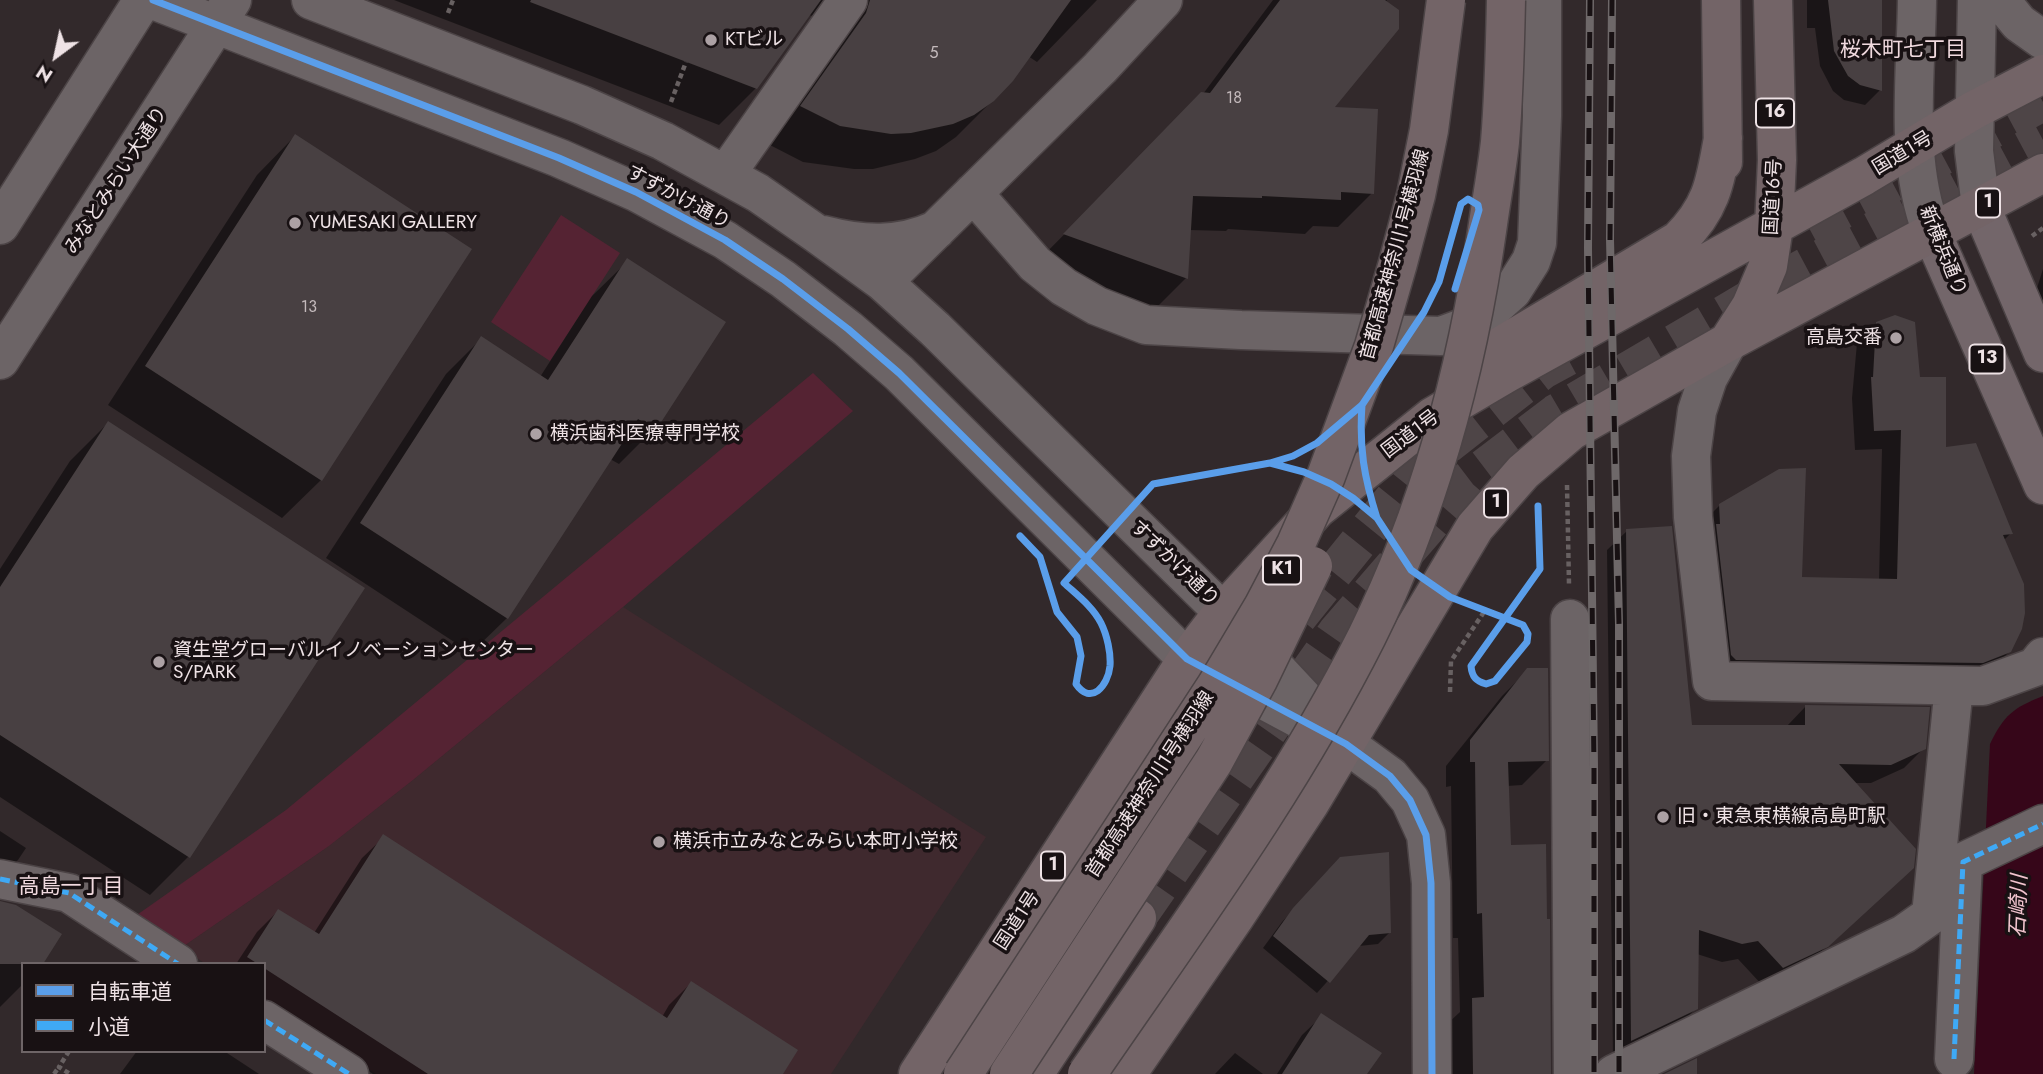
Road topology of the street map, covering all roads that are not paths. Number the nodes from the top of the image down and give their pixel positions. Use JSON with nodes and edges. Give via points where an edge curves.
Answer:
{"nodes":[{"id":1,"x":143,"y":0,"type":"edge"},
{"id":2,"x":153,"y":0,"type":"edge"},
{"id":3,"x":311,"y":0,"type":"edge"},
{"id":4,"x":848,"y":0,"type":"edge"},
{"id":5,"x":1163,"y":0,"type":"edge"},
{"id":6,"x":1430,"y":0,"type":"edge"},
{"id":7,"x":1447,"y":0,"type":"edge"},
{"id":8,"x":1506,"y":0,"type":"edge"},
{"id":9,"x":1542,"y":0,"type":"edge"},
{"id":10,"x":1721,"y":0,"type":"edge"},
{"id":11,"x":1773,"y":0,"type":"edge"},
{"id":12,"x":1917,"y":0,"type":"edge"},
{"id":13,"x":1977,"y":0,"type":"edge"},
{"id":14,"x":2000,"y":0,"type":"edge"},
{"id":15,"x":224,"y":12,"type":"edge"},
{"id":16,"x":2043,"y":40,"type":"edge"},
{"id":17,"x":2043,"y":74,"type":"edge"},
{"id":18,"x":1974,"y":110,"type":"junction"},
{"id":19,"x":1723,"y":138,"type":"junction"},
{"id":20,"x":1913,"y":149,"type":"junction"},
{"id":21,"x":2043,"y":173,"type":"edge"},
{"id":22,"x":726,"y":174,"type":"junction"},
{"id":23,"x":973,"y":193,"type":"junction"},
{"id":24,"x":1980,"y":207,"type":"junction"},
{"id":25,"x":0,"y":225,"type":"edge"},
{"id":26,"x":1774,"y":226,"type":"junction"},
{"id":27,"x":937,"y":229,"type":"junction"},
{"id":28,"x":1932,"y":233,"type":"junction"},
{"id":29,"x":817,"y":234,"type":"junction"},
{"id":30,"x":1713,"y":261,"type":"junction"},
{"id":31,"x":883,"y":282,"type":"junction"},
{"id":32,"x":2039,"y":332,"type":"edge"},
{"id":33,"x":1362,"y":335,"type":"junction"},
{"id":34,"x":1728,"y":342,"type":"junction"},
{"id":35,"x":0,"y":360,"type":"edge"},
{"id":36,"x":1432,"y":417,"type":"junction"},
{"id":37,"x":2043,"y":485,"type":"edge"},
{"id":38,"x":1223,"y":612,"type":"junction"},
{"id":39,"x":1570,"y":619,"type":"road end"},
{"id":40,"x":2043,"y":657,"type":"edge"},
{"id":41,"x":1187,"y":659,"type":"junction"},
{"id":42,"x":1954,"y":686,"type":"junction"},
{"id":43,"x":1346,"y":744,"type":"junction"},
{"id":44,"x":2043,"y":824,"type":"edge"},
{"id":45,"x":0,"y":879,"type":"edge"},
{"id":46,"x":1101,"y":895,"type":"tunnel mouth"},
{"id":47,"x":1931,"y":915,"type":"junction"},
{"id":48,"x":1137,"y":918,"type":"tunnel mouth"},
{"id":49,"x":175,"y":962,"type":"edge"},
{"id":50,"x":266,"y":1021,"type":"edge"},
{"id":51,"x":1119,"y":1027,"type":"junction"},
{"id":52,"x":1945,"y":1067,"type":"edge"},
{"id":53,"x":349,"y":1074,"type":"edge"},
{"id":54,"x":918,"y":1074,"type":"edge"},
{"id":55,"x":963,"y":1074,"type":"edge"},
{"id":56,"x":983,"y":1074,"type":"edge"},
{"id":57,"x":1009,"y":1074,"type":"edge"},
{"id":58,"x":1034,"y":1074,"type":"edge"},
{"id":59,"x":1080,"y":1074,"type":"edge"},
{"id":60,"x":1087,"y":1074,"type":"edge"},
{"id":61,"x":1127,"y":1074,"type":"edge"},
{"id":62,"x":1432,"y":1074,"type":"edge"},
{"id":63,"x":1573,"y":1074,"type":"edge"},
{"id":64,"x":1614,"y":1074,"type":"edge"}],
"edges":[{"from":1,"to":25,"type":"street"},
{"from":2,"to":15,"type":"street","name":"すずかけ通り"},
{"from":3,"to":22,"type":"street","name":"すずかけ通り","via":[[582,105]]},
{"from":4,"to":22,"type":"street"},
{"from":5,"to":23,"type":"street"},
{"from":6,"to":33,"type":"street","via":[[1420,80],[1396,199]]},
{"from":7,"to":55,"type":"highway","name":"首都高速神奈川1号横羽線","number":"K1","bridge":true,"via":[[1429,130],[1398,263],[1374,346],[1296,544],[1216,686]]},
{"from":7,"to":57,"type":"highway","bridge":true,"via":[[1449,66],[1443,139],[1422,252],[1367,437],[1328,536],[1214,761]]},
{"from":8,"to":51,"type":"highway","bridge":true,"via":[[1499,143],[1475,308],[1446,425],[1409,537],[1362,645],[1283,786]]},
{"from":9,"to":33,"type":"street","via":[[1539,216],[1531,261],[1512,291],[1476,323],[1441,336]]},
{"from":10,"to":19,"type":"highway"},
{"from":11,"to":26,"type":"highway","name":"国道16号","number":"16"},
{"from":12,"to":20,"type":"street","name":"新横浜通り"},
{"from":13,"to":18,"type":"street"},
{"from":14,"to":16,"type":"street","via":[[2019,23]]},
{"from":15,"to":35,"type":"street","name":"みなとみらい大通り"},
{"from":15,"to":41,"type":"street","name":"すずかけ通り","via":[[636,192],[725,240],[783,279],[899,373]]},
{"from":17,"to":18,"type":"highway","name":"国道1号","number":"1"},
{"from":18,"to":20,"type":"highway","name":"国道1号","number":"1"},
{"from":18,"to":24,"type":"street"},
{"from":19,"to":30,"type":"highway"},
{"from":19,"to":36,"type":"highway","via":[[1707,205],[1679,240],[1497,348]]},
{"from":20,"to":26,"type":"highway","name":"国道1号","number":"1"},
{"from":20,"to":28,"type":"street","name":"新横浜通り","via":[[1923,210]]},
{"from":21,"to":24,"type":"highway","number":"1"},
{"from":22,"to":29,"type":"street","name":"すずかけ通り"},
{"from":23,"to":27,"type":"street"},
{"from":23,"to":33,"type":"street","via":[[1035,264],[1064,287],[1146,325]]},
{"from":24,"to":28,"type":"highway","number":"1"},
{"from":24,"to":32,"type":"main road"},
{"from":26,"to":30,"type":"highway","name":"国道1号","number":"1"},
{"from":26,"to":34,"type":"highway","name":"国道16号","number":"16","via":[[1768,266],[1751,306]]},
{"from":27,"to":29,"type":"street","via":[[920,237],[880,243]]},
{"from":27,"to":31,"type":"street"},
{"from":28,"to":34,"type":"highway","number":"1"},
{"from":28,"to":37,"type":"main road","name":"新横浜通り","number":"13"},
{"from":29,"to":31,"type":"street","name":"すずかけ通り"},
{"from":30,"to":36,"type":"highway","name":"国道1号","number":"1"},
{"from":31,"to":38,"type":"street","name":"すずかけ通り"},
{"from":34,"to":42,"type":"street","via":[[1708,378],[1691,456],[1693,517],[1712,681]]},
{"from":34,"to":43,"type":"highway","number":"1","via":[[1571,431],[1523,472],[1475,527]]},
{"from":36,"to":38,"type":"highway","name":"国道1号","number":"1","via":[[1317,509]]},
{"from":38,"to":41,"type":"highway","name":"国道1号","number":"1"},
{"from":38,"to":43,"type":"street","name":"すずかけ通り"},
{"from":39,"to":63,"type":"street"},
{"from":40,"to":42,"type":"street","via":[[2035,667],[1983,686]]},
{"from":41,"to":43,"type":"street","name":"すずかけ通り"},
{"from":41,"to":54,"type":"highway","name":"国道1号","number":"1"},
{"from":42,"to":47,"type":"street"},
{"from":43,"to":61,"type":"highway","number":"1","via":[[1243,906]]},
{"from":43,"to":62,"type":"street","via":[[1390,776],[1410,800],[1426,835],[1431,883]]},
{"from":44,"to":52,"type":"street","via":[[1963,862]]},
{"from":45,"to":49,"type":"street","via":[[69,893]]},
{"from":46,"to":56,"type":"highway"},
{"from":47,"to":52,"type":"street","via":[[1943,933]]},
{"from":47,"to":64,"type":"street","via":[[1904,934]]},
{"from":48,"to":58,"type":"highway"},
{"from":50,"to":53,"type":"street"},
{"from":51,"to":59,"type":"highway","bridge":true},
{"from":51,"to":60,"type":"highway","bridge":true}]}
